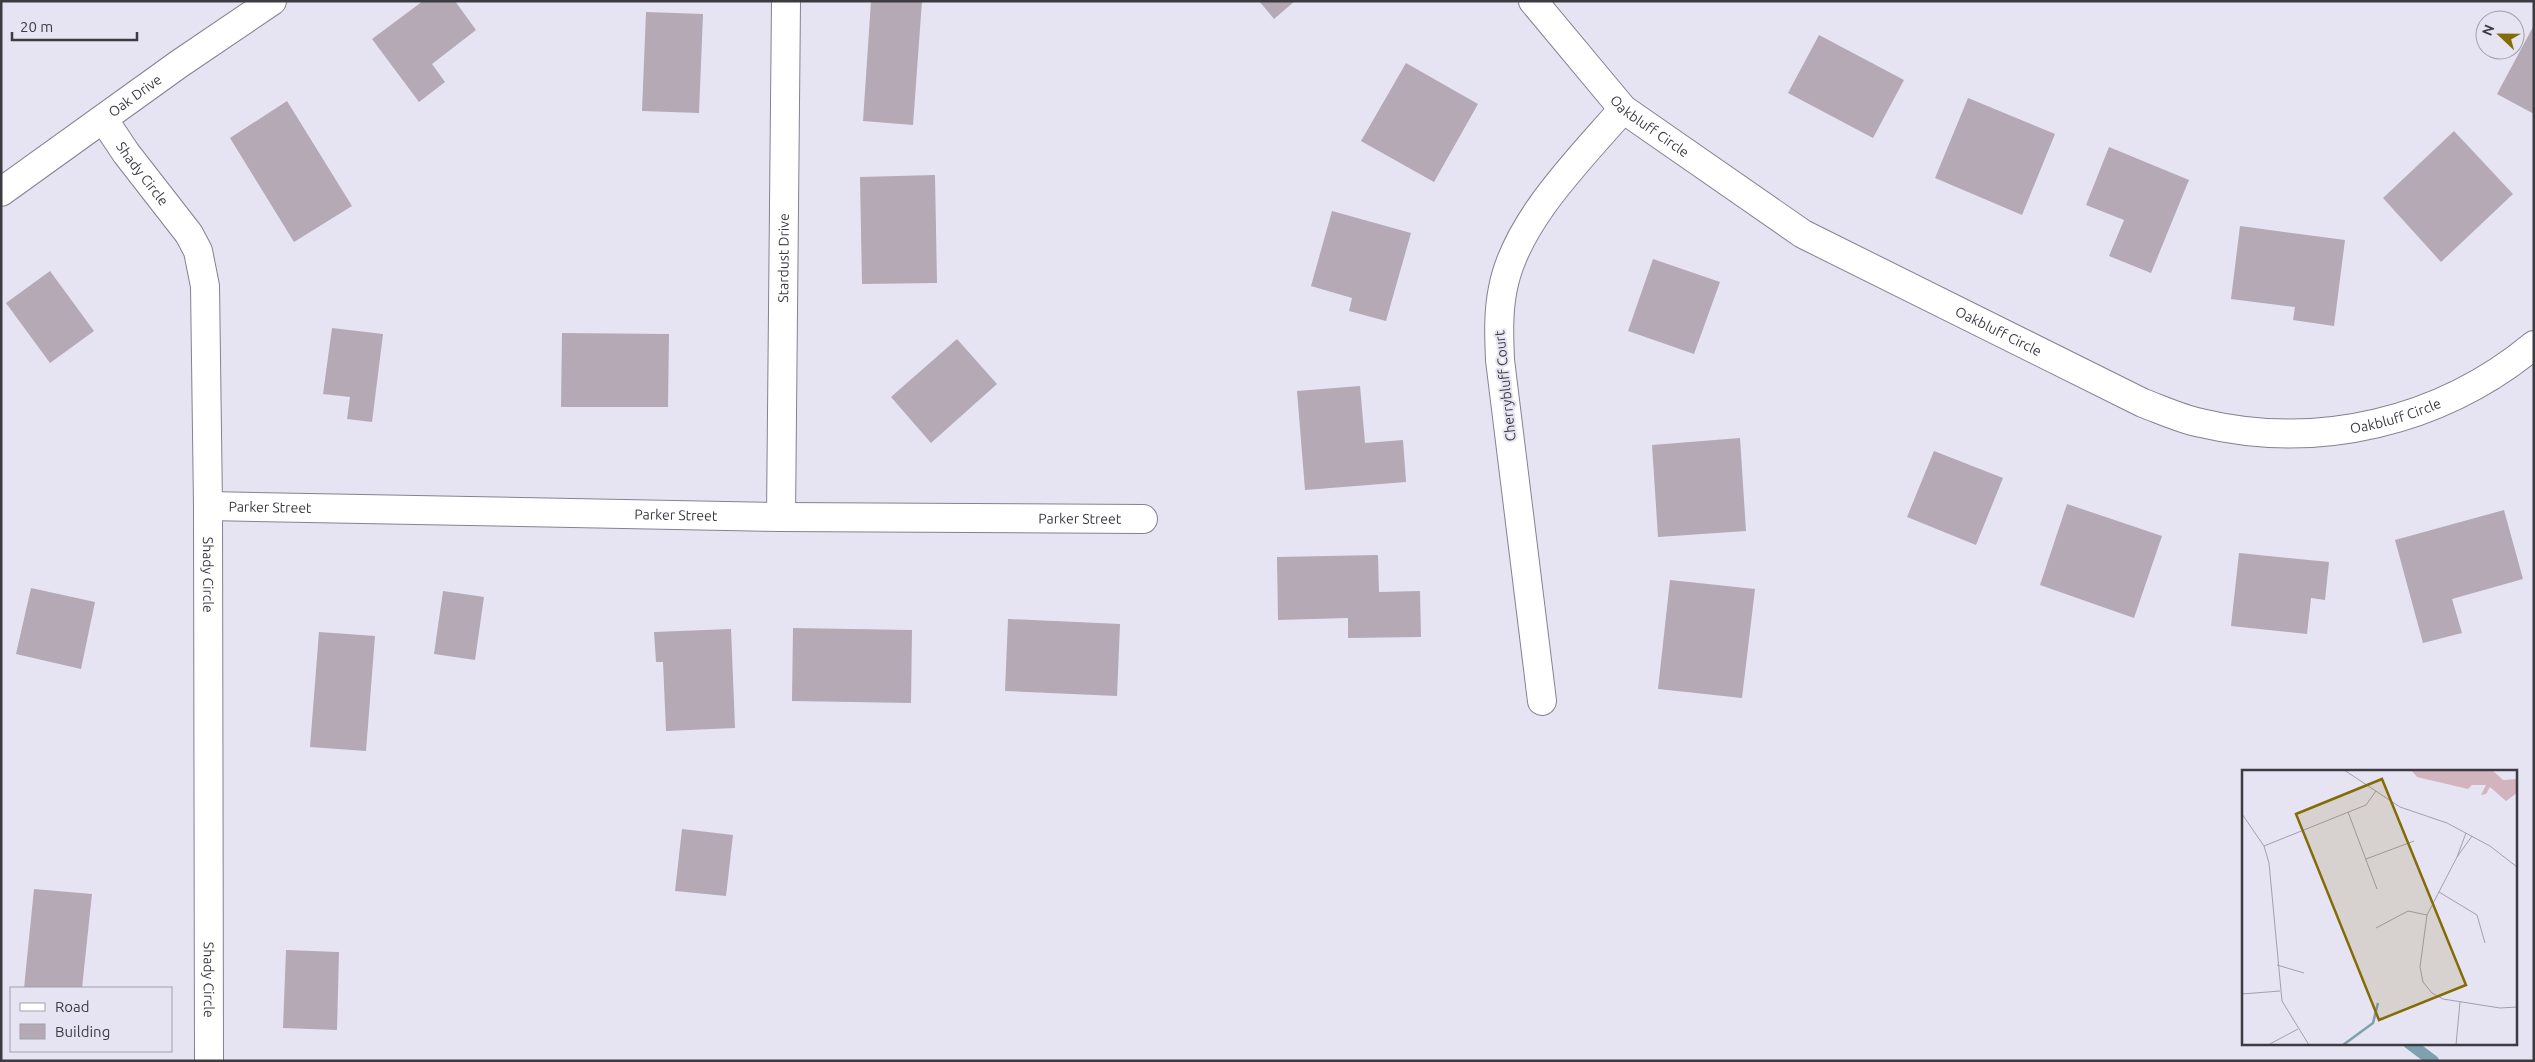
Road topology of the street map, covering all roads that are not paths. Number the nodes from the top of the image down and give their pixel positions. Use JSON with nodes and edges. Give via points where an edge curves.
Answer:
{"nodes":[{"id":1,"x":272,"y":1,"type":"edge"},
{"id":2,"x":786,"y":1,"type":"edge"},
{"id":3,"x":1533,"y":1,"type":"edge"},
{"id":4,"x":1623,"y":109,"type":"junction"},
{"id":5,"x":104,"y":120,"type":"junction"},
{"id":6,"x":1,"y":192,"type":"edge"},
{"id":7,"x":2534,"y":345,"type":"edge"},
{"id":8,"x":208,"y":506,"type":"junction"},
{"id":9,"x":781,"y":516,"type":"junction"},
{"id":10,"x":1143,"y":519,"type":"dead end"},
{"id":11,"x":1542,"y":701,"type":"dead end"},
{"id":12,"x":209,"y":1061,"type":"edge"}],
"edges":[{"from":1,"to":5,"type":"street","name":"Oak Drive"},
{"from":2,"to":9,"type":"street","name":"Stardust Drive"},
{"from":3,"to":4,"type":"street","name":"Oakbluff Circle"},
{"from":4,"to":7,"type":"street","name":"Oakbluff Circle","via":[[1803,234],[2143,403],[2200,423],[2251,432],[2314,434],[2374,425],[2466,390],[2506,368]]},
{"from":4,"to":11,"type":"street","name":"Cherrybluff Court","via":[[1535,216],[1513,255],[1503,288],[1498,329],[1500,360]]},
{"from":5,"to":6,"type":"street","name":"Oak Drive"},
{"from":5,"to":8,"type":"street","name":"Shady Circle","via":[[189,234],[198,251],[205,286]]},
{"from":8,"to":9,"type":"street","name":"Parker Street"},
{"from":8,"to":12,"type":"street","name":"Shady Circle"},
{"from":9,"to":10,"type":"street","name":"Parker Street"}]}
